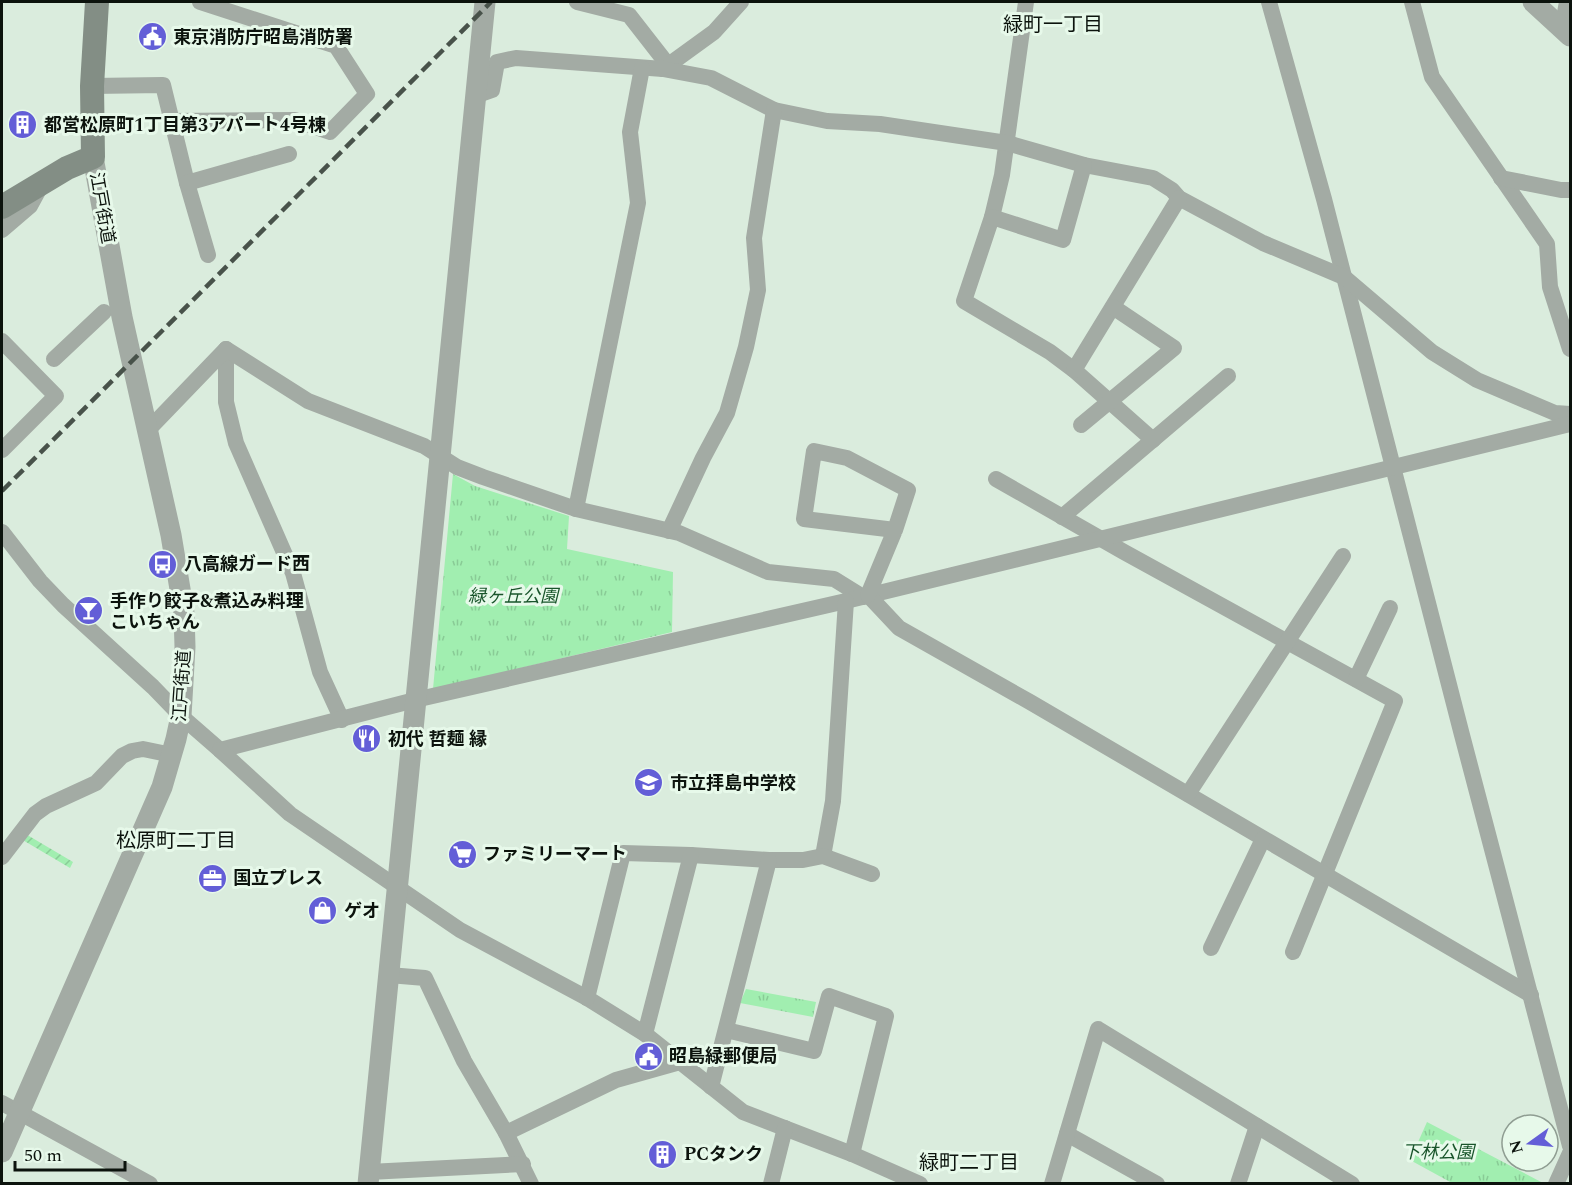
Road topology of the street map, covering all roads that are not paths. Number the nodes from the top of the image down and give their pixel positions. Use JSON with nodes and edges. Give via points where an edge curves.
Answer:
{"nodes":[{"id":1,"x":97,"y":2,"type":"edge"},
{"id":2,"x":200,"y":2,"type":"edge"},
{"id":3,"x":485,"y":2,"type":"edge"},
{"id":4,"x":577,"y":2,"type":"edge"},
{"id":5,"x":741,"y":2,"type":"edge"},
{"id":6,"x":1026,"y":2,"type":"edge"},
{"id":7,"x":1269,"y":2,"type":"edge"},
{"id":8,"x":1412,"y":2,"type":"edge"},
{"id":9,"x":1533,"y":2,"type":"edge"},
{"id":10,"x":1567,"y":2,"type":"edge"},
{"id":11,"x":1566,"y":33,"type":"edge"},
{"id":12,"x":665,"y":67,"type":"junction"},
{"id":13,"x":642,"y":68,"type":"junction"},
{"id":14,"x":92,"y":86,"type":"junction"},
{"id":15,"x":475,"y":96,"type":"junction"},
{"id":16,"x":774,"y":110,"type":"junction"},
{"id":17,"x":172,"y":121,"type":"junction"},
{"id":18,"x":1007,"y":143,"type":"junction"},
{"id":19,"x":289,"y":154,"type":"dead end"},
{"id":20,"x":93,"y":157,"type":"junction"},
{"id":21,"x":1084,"y":165,"type":"junction"},
{"id":22,"x":1501,"y":178,"type":"junction"},
{"id":23,"x":43,"y":182,"type":"junction"},
{"id":24,"x":187,"y":183,"type":"junction"},
{"id":25,"x":1570,"y":190,"type":"edge"},
{"id":26,"x":1179,"y":198,"type":"junction"},
{"id":27,"x":2,"y":207,"type":"edge"},
{"id":28,"x":992,"y":218,"type":"junction"},
{"id":29,"x":2,"y":230,"type":"edge"},
{"id":30,"x":208,"y":255,"type":"dead end"},
{"id":31,"x":1344,"y":277,"type":"junction"},
{"id":32,"x":1113,"y":307,"type":"junction"},
{"id":33,"x":104,"y":312,"type":"dead end"},
{"id":34,"x":2,"y":341,"type":"edge"},
{"id":35,"x":226,"y":349,"type":"junction"},
{"id":36,"x":1570,"y":349,"type":"edge"},
{"id":37,"x":54,"y":359,"type":"dead end"},
{"id":38,"x":1074,"y":370,"type":"junction"},
{"id":39,"x":1228,"y":376,"type":"dead end"},
{"id":40,"x":1109,"y":403,"type":"junction"},
{"id":41,"x":1570,"y":414,"type":"edge"},
{"id":42,"x":1570,"y":424,"type":"edge"},
{"id":43,"x":1081,"y":425,"type":"dead end"},
{"id":44,"x":148,"y":430,"type":"junction"},
{"id":45,"x":1153,"y":440,"type":"junction"},
{"id":46,"x":2,"y":450,"type":"edge"},
{"id":47,"x":439,"y":455,"type":"junction"},
{"id":48,"x":1393,"y":468,"type":"junction"},
{"id":49,"x":996,"y":479,"type":"dead end"},
{"id":50,"x":576,"y":509,"type":"junction"},
{"id":51,"x":1062,"y":517,"type":"junction"},
{"id":52,"x":895,"y":530,"type":"junction"},
{"id":53,"x":669,"y":531,"type":"junction"},
{"id":54,"x":2,"y":532,"type":"edge"},
{"id":55,"x":1100,"y":538,"type":"junction"},
{"id":56,"x":1343,"y":556,"type":"dead end"},
{"id":57,"x":866,"y":596,"type":"junction"},
{"id":58,"x":846,"y":601,"type":"junction"},
{"id":59,"x":1390,"y":608,"type":"dead end"},
{"id":60,"x":1287,"y":642,"type":"junction"},
{"id":61,"x":1356,"y":678,"type":"junction"},
{"id":62,"x":415,"y":700,"type":"junction"},
{"id":63,"x":181,"y":716,"type":"junction"},
{"id":64,"x":342,"y":720,"type":"junction"},
{"id":65,"x":220,"y":750,"type":"junction"},
{"id":66,"x":172,"y":755,"type":"junction"},
{"id":67,"x":1188,"y":795,"type":"junction"},
{"id":68,"x":1263,"y":839,"type":"junction"},
{"id":69,"x":691,"y":855,"type":"junction"},
{"id":70,"x":823,"y":856,"type":"junction"},
{"id":71,"x":2,"y":857,"type":"edge"},
{"id":72,"x":769,"y":860,"type":"junction"},
{"id":73,"x":872,"y":874,"type":"dead end"},
{"id":74,"x":1323,"y":875,"type":"junction"},
{"id":75,"x":398,"y":887,"type":"junction"},
{"id":76,"x":1211,"y":948,"type":"dead end"},
{"id":77,"x":1293,"y":952,"type":"dead end"},
{"id":78,"x":389,"y":975,"type":"junction"},
{"id":79,"x":1531,"y":995,"type":"junction"},
{"id":80,"x":587,"y":998,"type":"junction"},
{"id":81,"x":726,"y":1030,"type":"junction"},
{"id":82,"x":645,"y":1034,"type":"junction"},
{"id":83,"x":680,"y":1062,"type":"junction"},
{"id":84,"x":711,"y":1087,"type":"junction"},
{"id":85,"x":10,"y":1108,"type":"edge"},
{"id":86,"x":1257,"y":1126,"type":"junction"},
{"id":87,"x":785,"y":1128,"type":"junction"},
{"id":88,"x":506,"y":1133,"type":"junction"},
{"id":89,"x":1067,"y":1134,"type":"junction"},
{"id":90,"x":1570,"y":1146,"type":"edge"},
{"id":91,"x":2,"y":1152,"type":"edge"},
{"id":92,"x":1570,"y":1153,"type":"edge"},
{"id":93,"x":852,"y":1154,"type":"junction"},
{"id":94,"x":523,"y":1164,"type":"junction"},
{"id":95,"x":369,"y":1178,"type":"edge"},
{"id":96,"x":150,"y":1184,"type":"edge"},
{"id":97,"x":531,"y":1184,"type":"edge"},
{"id":98,"x":771,"y":1184,"type":"edge"},
{"id":99,"x":920,"y":1184,"type":"edge"},
{"id":100,"x":1052,"y":1184,"type":"edge"},
{"id":101,"x":1157,"y":1184,"type":"edge"},
{"id":102,"x":1238,"y":1184,"type":"edge"},
{"id":103,"x":1352,"y":1184,"type":"edge"},
{"id":104,"x":1556,"y":1184,"type":"edge"}],
"edges":[{"from":1,"to":14,"type":"main road"},
{"from":2,"to":17,"type":"street","via":[[336,46],[367,94],[330,132],[295,120]]},
{"from":3,"to":15,"type":"street"},
{"from":4,"to":12,"type":"street","via":[[629,15]]},
{"from":5,"to":12,"type":"street","via":[[714,32]]},
{"from":6,"to":18,"type":"street"},
{"from":7,"to":31,"type":"street"},
{"from":8,"to":22,"type":"street","via":[[1432,77]]},
{"from":9,"to":11,"type":"street"},
{"from":10,"to":11,"type":"street"},
{"from":12,"to":13,"type":"street"},
{"from":12,"to":16,"type":"street","via":[[711,78]]},
{"from":13,"to":15,"type":"street","via":[[516,58],[497,62],[492,90]]},
{"from":13,"to":50,"type":"street","via":[[630,132],[638,203]]},
{"from":14,"to":17,"type":"street","via":[[163,85]]},
{"from":14,"to":20,"type":"main road"},
{"from":15,"to":47,"type":"street"},
{"from":16,"to":18,"type":"street","via":[[827,121],[880,124]]},
{"from":16,"to":53,"type":"street","via":[[754,238],[758,290],[746,347],[728,413]]},
{"from":17,"to":24,"type":"street"},
{"from":18,"to":21,"type":"street"},
{"from":18,"to":28,"type":"street"},
{"from":19,"to":24,"type":"street"},
{"from":20,"to":23,"type":"main road"},
{"from":20,"to":44,"type":"street","name":"江戸街道","via":[[122,317]]},
{"from":21,"to":26,"type":"street","via":[[1153,178]]},
{"from":21,"to":28,"type":"street","via":[[1063,240]]},
{"from":22,"to":25,"type":"street"},
{"from":22,"to":36,"type":"street","via":[[1547,244],[1550,287]]},
{"from":23,"to":27,"type":"main road"},
{"from":23,"to":29,"type":"street","via":[[30,206]]},
{"from":24,"to":30,"type":"street"},
{"from":26,"to":31,"type":"street","via":[[1263,243]]},
{"from":26,"to":32,"type":"street"},
{"from":28,"to":38,"type":"street","via":[[964,301]]},
{"from":31,"to":41,"type":"street","via":[[1432,352],[1477,380],[1555,412]]},
{"from":31,"to":48,"type":"street"},
{"from":32,"to":38,"type":"street"},
{"from":32,"to":40,"type":"street","via":[[1174,348]]},
{"from":33,"to":37,"type":"street"},
{"from":34,"to":46,"type":"street","via":[[56,396]]},
{"from":35,"to":44,"type":"street"},
{"from":35,"to":47,"type":"street","via":[[308,401]]},
{"from":35,"to":64,"type":"street","via":[[226,402],[236,443],[293,573],[320,672]]},
{"from":38,"to":40,"type":"street"},
{"from":39,"to":45,"type":"street"},
{"from":40,"to":43,"type":"street"},
{"from":40,"to":45,"type":"street"},
{"from":42,"to":48,"type":"street"},
{"from":44,"to":63,"type":"street","name":"江戸街道","via":[[184,613]]},
{"from":45,"to":51,"type":"street"},
{"from":47,"to":50,"type":"street","via":[[483,477]]},
{"from":47,"to":62,"type":"street"},
{"from":48,"to":55,"type":"street"},
{"from":48,"to":79,"type":"street"},
{"from":49,"to":51,"type":"street"},
{"from":50,"to":53,"type":"street"},
{"from":51,"to":55,"type":"street"},
{"from":52,"to":52,"type":"street","via":[[804,519],[814,451],[848,458],[908,490]]},
{"from":52,"to":57,"type":"street"},
{"from":53,"to":57,"type":"street","via":[[768,572],[834,579]]},
{"from":54,"to":63,"type":"street","via":[[63,605]]},
{"from":55,"to":57,"type":"street"},
{"from":55,"to":60,"type":"street"},
{"from":56,"to":60,"type":"street"},
{"from":57,"to":58,"type":"street"},
{"from":57,"to":67,"type":"street","via":[[899,628]]},
{"from":58,"to":62,"type":"street"},
{"from":58,"to":70,"type":"street","via":[[833,801]]},
{"from":59,"to":61,"type":"street"},
{"from":60,"to":61,"type":"street"},
{"from":60,"to":67,"type":"street"},
{"from":61,"to":74,"type":"street","via":[[1395,701]]},
{"from":62,"to":64,"type":"street"},
{"from":62,"to":75,"type":"street"},
{"from":63,"to":65,"type":"street"},
{"from":63,"to":66,"type":"street","name":"江戸街道"},
{"from":64,"to":65,"type":"street"},
{"from":65,"to":75,"type":"street","via":[[290,814]]},
{"from":66,"to":71,"type":"street","via":[[143,749],[122,756],[96,783],[35,814]]},
{"from":66,"to":85,"type":"street","name":"江戸街道","via":[[123,879]]},
{"from":67,"to":68,"type":"street"},
{"from":68,"to":74,"type":"street"},
{"from":68,"to":76,"type":"street"},
{"from":69,"to":72,"type":"street"},
{"from":69,"to":80,"type":"street","via":[[623,853]]},
{"from":69,"to":82,"type":"street"},
{"from":70,"to":72,"type":"street"},
{"from":70,"to":73,"type":"street"},
{"from":72,"to":81,"type":"street"},
{"from":74,"to":77,"type":"street"},
{"from":74,"to":79,"type":"street"},
{"from":75,"to":78,"type":"street"},
{"from":75,"to":80,"type":"street","via":[[460,930]]},
{"from":78,"to":88,"type":"street","via":[[425,978],[464,1061]]},
{"from":78,"to":95,"type":"street"},
{"from":79,"to":90,"type":"street"},
{"from":80,"to":82,"type":"street"},
{"from":81,"to":84,"type":"street"},
{"from":81,"to":93,"type":"street","via":[[814,1051],[829,996],[886,1016]]},
{"from":82,"to":83,"type":"street"},
{"from":83,"to":84,"type":"street"},
{"from":83,"to":88,"type":"street","via":[[616,1080]]},
{"from":84,"to":87,"type":"street","via":[[742,1112]]},
{"from":85,"to":91,"type":"street","name":"江戸街道"},
{"from":85,"to":96,"type":"street"},
{"from":86,"to":89,"type":"street","via":[[1098,1029]]},
{"from":86,"to":102,"type":"street"},
{"from":86,"to":103,"type":"street"},
{"from":87,"to":93,"type":"street"},
{"from":87,"to":98,"type":"street"},
{"from":88,"to":94,"type":"street"},
{"from":89,"to":100,"type":"street"},
{"from":89,"to":101,"type":"street"},
{"from":92,"to":104,"type":"street"},
{"from":93,"to":99,"type":"street"},
{"from":94,"to":95,"type":"street"},
{"from":94,"to":97,"type":"street"}]}
